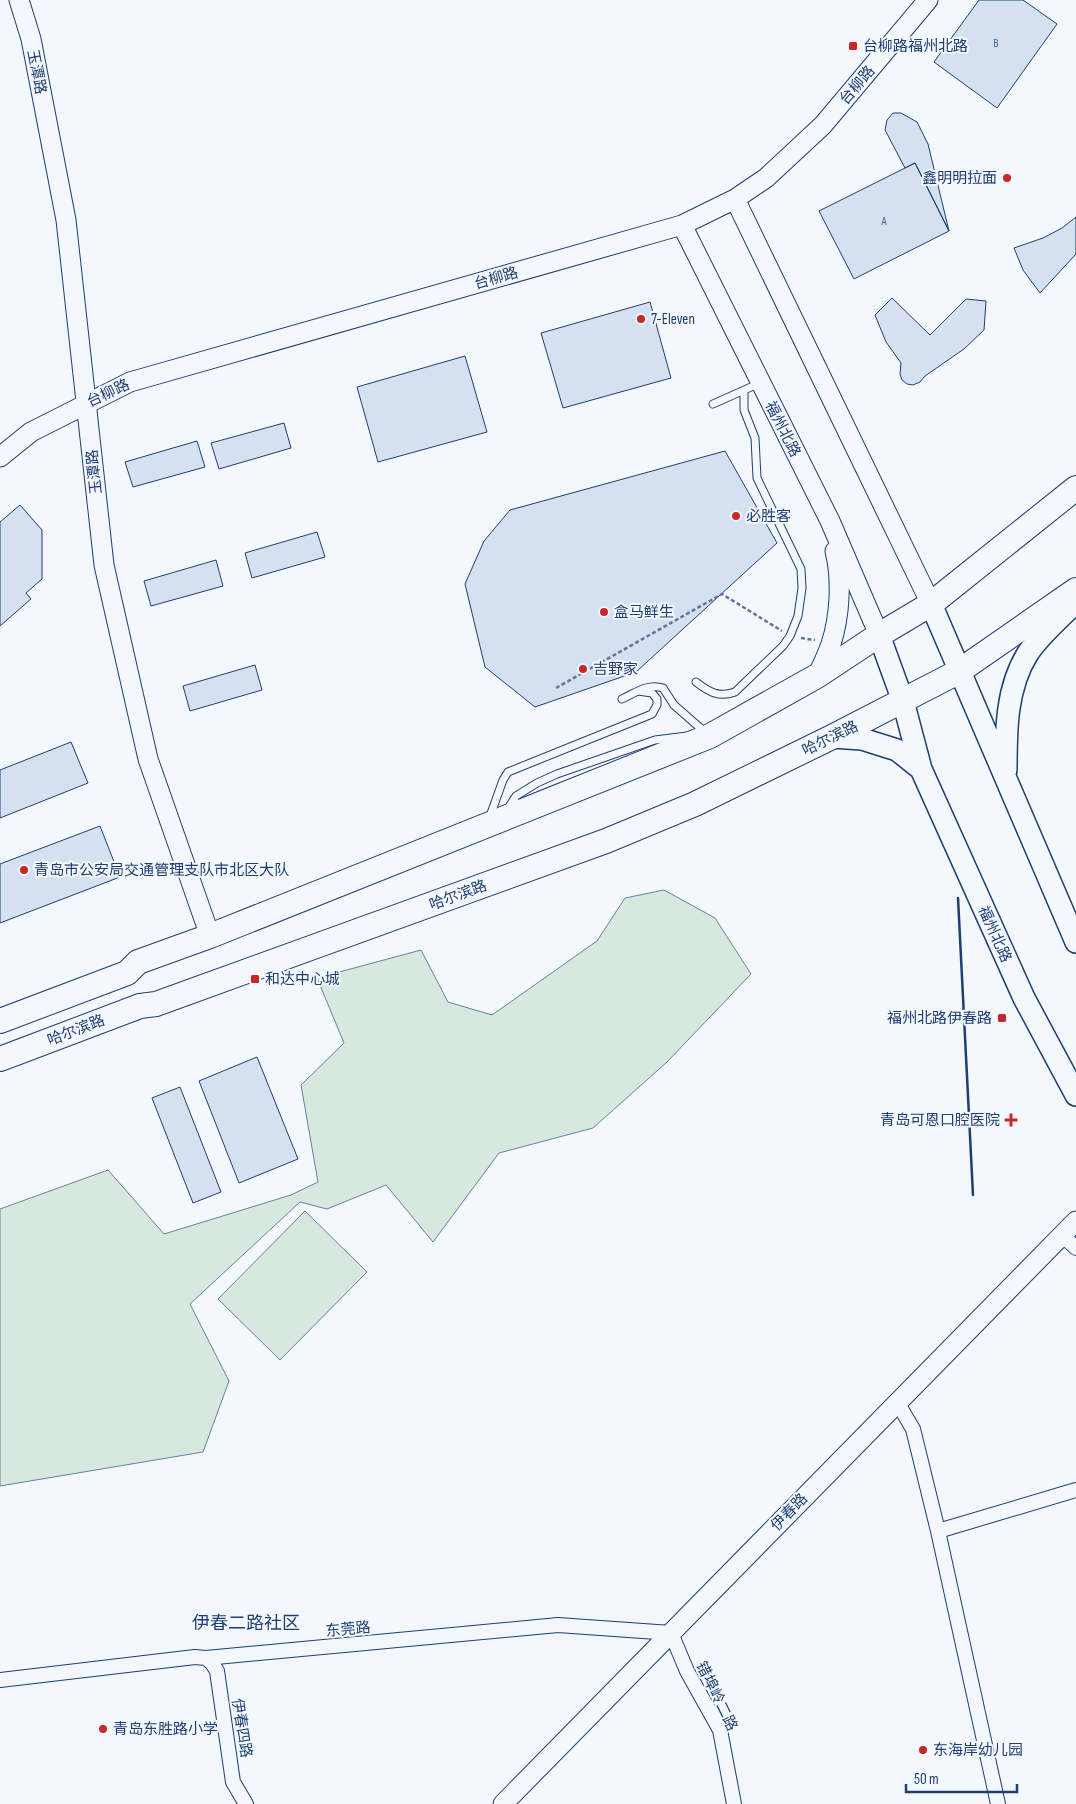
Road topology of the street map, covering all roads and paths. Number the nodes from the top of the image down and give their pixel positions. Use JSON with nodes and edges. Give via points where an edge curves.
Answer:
{"nodes":[{"id":1,"x":19,"y":0,"type":"edge"},
{"id":2,"x":928,"y":0,"type":"edge"},
{"id":3,"x":735,"y":199,"type":"junction"},
{"id":4,"x":682,"y":226,"type":"junction"},
{"id":5,"x":752,"y":387,"type":"junction"},
{"id":6,"x":87,"y":403,"type":"junction"},
{"id":7,"x":713,"y":404,"type":"dead end"},
{"id":8,"x":0,"y":457,"type":"edge"},
{"id":9,"x":1076,"y":488,"type":"edge"},
{"id":10,"x":830,"y":521,"type":"junction"},
{"id":11,"x":1076,"y":590,"type":"edge"},
{"id":12,"x":1076,"y":602,"type":"edge"},
{"id":13,"x":930,"y":604,"type":"junction"},
{"id":14,"x":879,"y":635,"type":"junction"},
{"id":15,"x":790,"y":636,"type":"junction"},
{"id":16,"x":831,"y":643,"type":"junction"},
{"id":17,"x":958,"y":672,"type":"junction"},
{"id":18,"x":817,"y":676,"type":"junction"},
{"id":19,"x":696,"y":682,"type":"dead end"},
{"id":20,"x":556,"y":688,"type":"dead end"},
{"id":21,"x":638,"y":692,"type":"junction"},
{"id":22,"x":622,"y":699,"type":"dead end"},
{"id":23,"x":903,"y":701,"type":"junction"},
{"id":24,"x":710,"y":736,"type":"junction"},
{"id":25,"x":832,"y":737,"type":"junction"},
{"id":26,"x":921,"y":769,"type":"junction"},
{"id":27,"x":1006,"y":778,"type":"junction"},
{"id":28,"x":494,"y":822,"type":"junction"},
{"id":29,"x":210,"y":936,"type":"junction"},
{"id":30,"x":1076,"y":942,"type":"edge"},
{"id":31,"x":0,"y":1022,"type":"edge"},
{"id":32,"x":0,"y":1060,"type":"edge"},
{"id":33,"x":1076,"y":1096,"type":"edge"},
{"id":34,"x":1076,"y":1221,"type":"edge"},
{"id":35,"x":1062,"y":1235,"type":"junction"},
{"id":36,"x":1076,"y":1248,"type":"edge"},
{"id":37,"x":897,"y":1402,"type":"junction"},
{"id":38,"x":1076,"y":1490,"type":"edge"},
{"id":39,"x":938,"y":1531,"type":"junction"},
{"id":40,"x":671,"y":1633,"type":"junction"},
{"id":41,"x":206,"y":1658,"type":"junction"},
{"id":42,"x":0,"y":1680,"type":"edge"},
{"id":43,"x":240,"y":1803,"type":"edge"},
{"id":44,"x":503,"y":1804,"type":"edge"},
{"id":45,"x":734,"y":1804,"type":"edge"},
{"id":46,"x":998,"y":1804,"type":"edge"}],
"edges":[{"from":1,"to":6,"type":"street","name":"玉潭路","via":[[31,38],[66,220]]},
{"from":2,"to":3,"type":"street","name":"台柳路","via":[[823,125],[766,178]]},
{"from":3,"to":4,"type":"street","name":"台柳路"},
{"from":3,"to":13,"type":"street"},
{"from":4,"to":5,"type":"street","name":"福州北路"},
{"from":4,"to":6,"type":"street","name":"台柳路","via":[[130,382]]},
{"from":5,"to":7,"type":"lane"},
{"from":5,"to":10,"type":"street","name":"福州北路"},
{"from":5,"to":15,"type":"lane","via":[[744,410],[755,438],[757,478],[800,569],[802,588],[798,616]]},
{"from":6,"to":8,"type":"street","name":"台柳路","via":[[31,432]]},
{"from":6,"to":29,"type":"street","name":"玉潭路","via":[[104,565],[148,759]]},
{"from":9,"to":13,"type":"highway"},
{"from":10,"to":14,"type":"street","name":"福州北路"},
{"from":10,"to":16,"type":"street","via":[[839,568],[839,601]]},
{"from":11,"to":17,"type":"highway"},
{"from":12,"to":27,"type":"main road","via":[[1028,653],[1018,674],[1006,730]]},
{"from":13,"to":14,"type":"highway"},
{"from":13,"to":17,"type":"main road"},
{"from":14,"to":18,"type":"highway"},
{"from":14,"to":23,"type":"main road","name":"福州北路"},
{"from":15,"to":16,"type":"path"},
{"from":15,"to":19,"type":"lane","via":[[735,692],[715,694]]},
{"from":15,"to":20,"type":"path","via":[[722,594]]},
{"from":16,"to":18,"type":"street"},
{"from":17,"to":23,"type":"highway","name":"哈尔滨路"},
{"from":17,"to":27,"type":"main road"},
{"from":18,"to":24,"type":"highway"},
{"from":21,"to":22,"type":"lane"},
{"from":21,"to":24,"type":"lane","via":[[655,686],[663,688],[674,705]]},
{"from":21,"to":28,"type":"lane","via":[[652,694],[657,699],[652,714],[508,772],[503,780]]},
{"from":23,"to":25,"type":"highway","name":"哈尔滨路"},
{"from":23,"to":26,"type":"main road","name":"福州北路"},
{"from":24,"to":28,"type":"highway"},
{"from":25,"to":26,"type":"main road","via":[[862,738],[898,750]]},
{"from":25,"to":32,"type":"highway","name":"哈尔滨路","via":[[696,804],[606,841],[156,1004],[140,1006]]},
{"from":26,"to":33,"type":"main road","name":"福州北路","via":[[1024,998]]},
{"from":27,"to":30,"type":"main road"},
{"from":28,"to":29,"type":"highway"},
{"from":29,"to":31,"type":"highway","via":[[138,962],[127,973]]},
{"from":34,"to":35,"type":"street","name":"伊春路"},
{"from":35,"to":36,"type":"street"},
{"from":35,"to":37,"type":"street","name":"伊春路"},
{"from":37,"to":39,"type":"street","via":[[912,1430]]},
{"from":37,"to":40,"type":"street","name":"伊春路"},
{"from":38,"to":39,"type":"street"},
{"from":39,"to":46,"type":"street"},
{"from":40,"to":41,"type":"street","name":"东莞路","via":[[558,1626]]},
{"from":40,"to":44,"type":"street","name":"伊春路"},
{"from":40,"to":45,"type":"street","name":"错埠岭二路","via":[[687,1671],[720,1730]]},
{"from":41,"to":42,"type":"street","name":"东莞路"},
{"from":41,"to":43,"type":"street","name":"伊春四路","via":[[216,1671],[233,1782]]}]}
